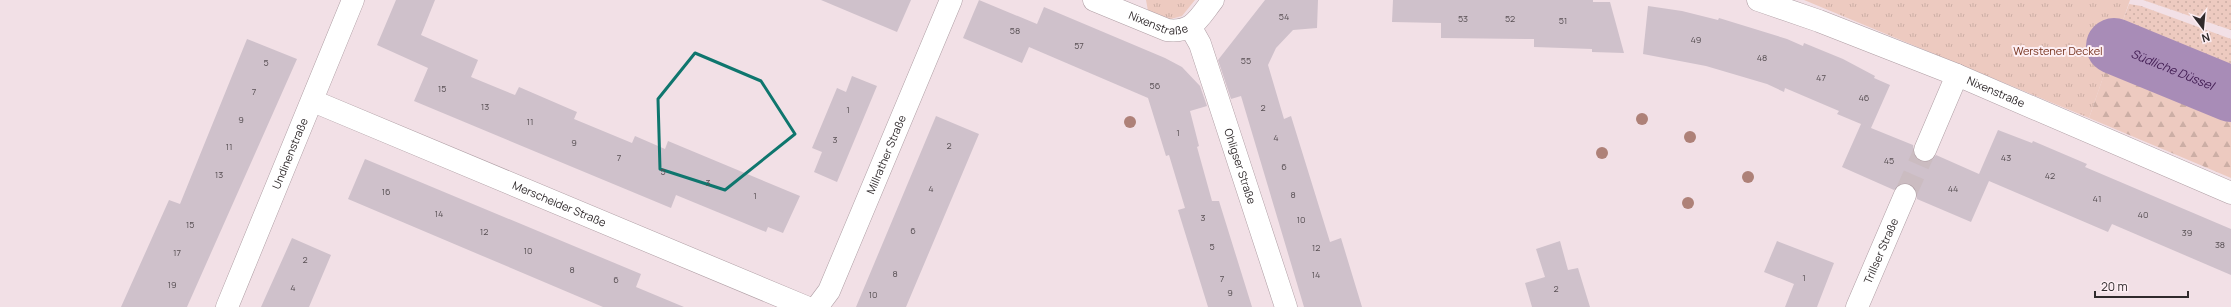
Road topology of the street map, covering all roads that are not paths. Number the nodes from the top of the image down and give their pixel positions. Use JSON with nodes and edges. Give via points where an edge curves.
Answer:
{"nodes":[{"id":1,"x":354,"y":0,"type":"edge"},
{"id":2,"x":951,"y":0,"type":"edge"},
{"id":3,"x":1094,"y":0,"type":"edge"},
{"id":4,"x":1213,"y":0,"type":"edge"},
{"id":5,"x":1758,"y":0,"type":"edge"},
{"id":6,"x":1190,"y":28,"type":"junction"},
{"id":7,"x":1957,"y":75,"type":"junction"},
{"id":8,"x":313,"y":101,"type":"junction"},
{"id":9,"x":1925,"y":150,"type":"tunnel mouth"},
{"id":10,"x":2231,"y":193,"type":"edge"},
{"id":11,"x":1905,"y":195,"type":"tunnel mouth"},
{"id":12,"x":227,"y":307,"type":"edge"},
{"id":13,"x":806,"y":307,"type":"edge"},
{"id":14,"x":817,"y":307,"type":"edge"},
{"id":15,"x":1286,"y":307,"type":"edge"},
{"id":16,"x":1857,"y":307,"type":"edge"}],
"edges":[{"from":1,"to":8,"type":"street","name":"Undinenstraße"},
{"from":2,"to":14,"type":"street","name":"Millrather Straße","via":[[829,291]]},
{"from":3,"to":6,"type":"street","name":"Nixenstraße","via":[[1167,30],[1180,32]]},
{"from":4,"to":6,"type":"street","name":"Nixenstraße"},
{"from":5,"to":7,"type":"street","name":"Nixenstraße"},
{"from":6,"to":15,"type":"street","name":"Ohligser Straße","via":[[1200,44]]},
{"from":7,"to":9,"type":"street"},
{"from":7,"to":10,"type":"street","name":"Nixenstraße"},
{"from":8,"to":12,"type":"street","name":"Undinenstraße"},
{"from":8,"to":13,"type":"street","name":"Merscheider Straße"},
{"from":11,"to":16,"type":"street","name":"Trillser Straße"}]}
